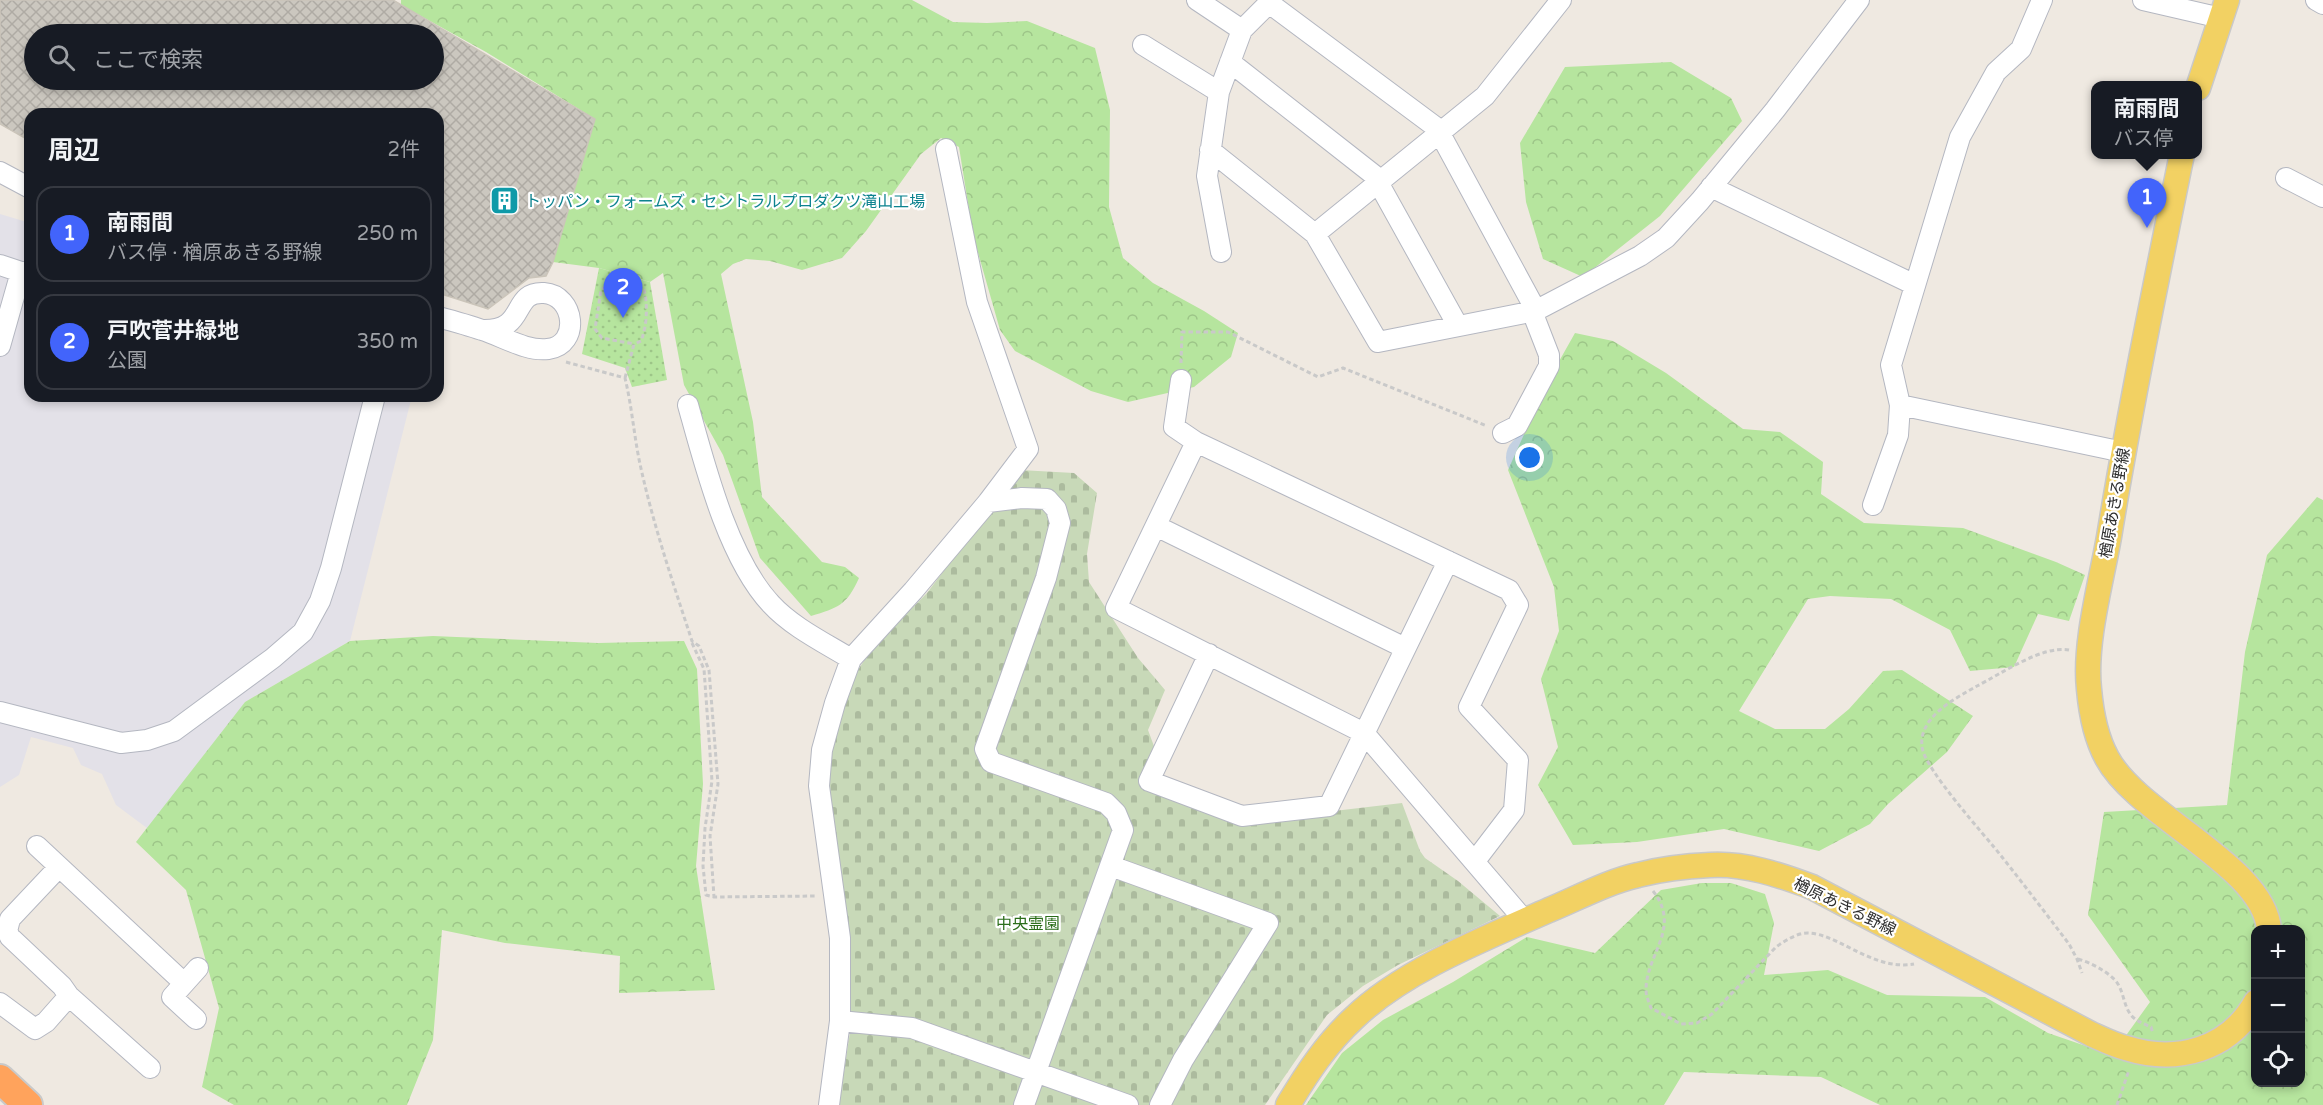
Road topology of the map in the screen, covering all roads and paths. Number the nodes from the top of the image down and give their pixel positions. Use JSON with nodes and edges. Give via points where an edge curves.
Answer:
{"nodes":[{"id":1,"x":1197,"y":0,"type":"edge"},
{"id":2,"x":1561,"y":0,"type":"edge"},
{"id":3,"x":1859,"y":0,"type":"edge"},
{"id":4,"x":2042,"y":0,"type":"edge"},
{"id":5,"x":2143,"y":0,"type":"edge"},
{"id":6,"x":2316,"y":0,"type":"edge"},
{"id":7,"x":2323,"y":4,"type":"edge"},
{"id":8,"x":2224,"y":9,"type":"edge"},
{"id":9,"x":1242,"y":30,"type":"junction"},
{"id":10,"x":1143,"y":45,"type":"dead end"},
{"id":11,"x":1230,"y":62,"type":"junction"},
{"id":12,"x":2200,"y":81,"type":"edge"},
{"id":13,"x":1219,"y":92,"type":"junction"},
{"id":14,"x":1439,"y":134,"type":"junction"},
{"id":15,"x":946,"y":149,"type":"dead end"},
{"id":16,"x":1210,"y":150,"type":"junction"},
{"id":17,"x":2181,"y":159,"type":"edge"},
{"id":18,"x":0,"y":172,"type":"edge"},
{"id":19,"x":2286,"y":178,"type":"dead end"},
{"id":20,"x":1379,"y":182,"type":"junction"},
{"id":21,"x":24,"y":185,"type":"edge"},
{"id":22,"x":1711,"y":187,"type":"junction"},
{"id":23,"x":2323,"y":197,"type":"edge"},
{"id":24,"x":1315,"y":234,"type":"junction"},
{"id":25,"x":1221,"y":252,"type":"dead end"},
{"id":26,"x":0,"y":265,"type":"edge"},
{"id":27,"x":24,"y":272,"type":"edge"},
{"id":28,"x":24,"y":275,"type":"edge"},
{"id":29,"x":1915,"y":285,"type":"junction"},
{"id":30,"x":1535,"y":311,"type":"junction"},
{"id":31,"x":444,"y":319,"type":"edge"},
{"id":32,"x":1458,"y":326,"type":"junction"},
{"id":33,"x":483,"y":330,"type":"dead end"},
{"id":34,"x":634,"y":345,"type":"junction"},
{"id":35,"x":0,"y":346,"type":"edge"},
{"id":36,"x":566,"y":362,"type":"dead end"},
{"id":37,"x":625,"y":378,"type":"junction"},
{"id":38,"x":1181,"y":380,"type":"joint"},
{"id":39,"x":373,"y":402,"type":"edge"},
{"id":40,"x":688,"y":405,"type":"dead end"},
{"id":41,"x":1900,"y":405,"type":"junction"},
{"id":42,"x":1503,"y":433,"type":"joint"},
{"id":43,"x":1196,"y":442,"type":"junction"},
{"id":44,"x":2123,"y":452,"type":"junction"},
{"id":45,"x":988,"y":502,"type":"junction"},
{"id":46,"x":1873,"y":505,"type":"dead end"},
{"id":47,"x":1156,"y":526,"type":"junction"},
{"id":48,"x":1448,"y":561,"type":"junction"},
{"id":49,"x":692,"y":641,"type":"junction"},
{"id":50,"x":1405,"y":648,"type":"junction"},
{"id":51,"x":2090,"y":653,"type":"junction"},
{"id":52,"x":1209,"y":654,"type":"junction"},
{"id":53,"x":851,"y":659,"type":"junction"},
{"id":54,"x":0,"y":712,"type":"edge"},
{"id":55,"x":1364,"y":734,"type":"junction"},
{"id":56,"x":37,"y":846,"type":"dead end"},
{"id":57,"x":1475,"y":861,"type":"junction"},
{"id":58,"x":1111,"y":866,"type":"junction"},
{"id":59,"x":59,"y":867,"type":"junction"},
{"id":60,"x":1638,"y":875,"type":"junction"},
{"id":61,"x":835,"y":896,"type":"junction"},
{"id":62,"x":714,"y":897,"type":"junction"},
{"id":63,"x":1525,"y":921,"type":"junction"},
{"id":64,"x":2267,"y":925,"type":"edge"},
{"id":65,"x":1942,"y":954,"type":"junction"},
{"id":66,"x":2078,"y":958,"type":"junction"},
{"id":67,"x":198,"y":968,"type":"dead end"},
{"id":68,"x":2082,"y":974,"type":"dead end"},
{"id":69,"x":184,"y":983,"type":"junction"},
{"id":70,"x":69,"y":996,"type":"junction"},
{"id":71,"x":0,"y":1003,"type":"edge"},
{"id":72,"x":2251,"y":1011,"type":"edge"},
{"id":73,"x":196,"y":1019,"type":"dead end"},
{"id":74,"x":840,"y":1021,"type":"junction"},
{"id":75,"x":2153,"y":1036,"type":"dead end"},
{"id":76,"x":2130,"y":1066,"type":"dead end"},
{"id":77,"x":150,"y":1068,"type":"dead end"},
{"id":78,"x":1036,"y":1074,"type":"junction"},
{"id":79,"x":0,"y":1078,"type":"edge"},
{"id":80,"x":28,"y":1105,"type":"edge"},
{"id":81,"x":829,"y":1105,"type":"edge"},
{"id":82,"x":1024,"y":1105,"type":"edge"},
{"id":83,"x":1128,"y":1105,"type":"edge"},
{"id":84,"x":1160,"y":1105,"type":"edge"},
{"id":85,"x":1288,"y":1105,"type":"edge"},
{"id":86,"x":2117,"y":1105,"type":"edge"}],
"edges":[{"from":1,"to":9,"type":"street"},
{"from":2,"to":14,"type":"street","via":[[1485,96]]},
{"from":3,"to":22,"type":"street"},
{"from":4,"to":29,"type":"street","via":[[2021,49],[1996,72],[1960,137]]},
{"from":5,"to":8,"type":"street"},
{"from":6,"to":7,"type":"street"},
{"from":8,"to":12,"type":"main road"},
{"from":9,"to":11,"type":"street"},
{"from":9,"to":14,"type":"street","via":[[1269,3],[1437,128]]},
{"from":10,"to":13,"type":"street"},
{"from":11,"to":13,"type":"street"},
{"from":11,"to":20,"type":"street"},
{"from":13,"to":16,"type":"street"},
{"from":14,"to":20,"type":"street"},
{"from":14,"to":30,"type":"street"},
{"from":15,"to":45,"type":"street","via":[[977,302],[1028,448]]},
{"from":16,"to":24,"type":"street"},
{"from":16,"to":25,"type":"street","via":[[1207,176]]},
{"from":17,"to":44,"type":"main road","name":"楢原あきる野線"},
{"from":18,"to":21,"type":"street"},
{"from":19,"to":23,"type":"street"},
{"from":20,"to":24,"type":"street"},
{"from":20,"to":32,"type":"street"},
{"from":22,"to":29,"type":"street"},
{"from":22,"to":30,"type":"street","via":[[1666,238],[1640,256]]},
{"from":24,"to":32,"type":"street","via":[[1378,342]]},
{"from":26,"to":27,"type":"street"},
{"from":28,"to":35,"type":"street"},
{"from":29,"to":41,"type":"street","via":[[1891,365]]},
{"from":30,"to":32,"type":"street"},
{"from":30,"to":42,"type":"street","via":[[1550,366],[1517,426]]},
{"from":31,"to":33,"type":"street"},
{"from":34,"to":34,"type":"path","via":[[644,333],[644,290],[629,282],[610,283],[601,290],[596,329],[602,338]]},
{"from":34,"to":37,"type":"path"},
{"from":36,"to":37,"type":"path"},
{"from":37,"to":49,"type":"path","via":[[640,463]]},
{"from":38,"to":42,"type":"path","via":[[1182,332],[1228,332],[1318,377],[1343,368]]},
{"from":38,"to":43,"type":"street","via":[[1174,428]]},
{"from":39,"to":54,"type":"street","via":[[320,601],[303,632],[273,658],[174,731],[147,740],[121,743]]},
{"from":40,"to":53,"type":"street","via":[[703,460],[735,547],[752,579],[780,612]]},
{"from":41,"to":44,"type":"street"},
{"from":41,"to":46,"type":"street","via":[[1898,435]]},
{"from":43,"to":47,"type":"street"},
{"from":43,"to":48,"type":"street"},
{"from":44,"to":51,"type":"main road","name":"楢原あきる野線"},
{"from":45,"to":53,"type":"street"},
{"from":45,"to":58,"type":"street","via":[[1047,499],[1056,509],[1060,523],[1046,578],[985,749],[991,762],[1111,806],[1123,830]]},
{"from":47,"to":50,"type":"street"},
{"from":47,"to":52,"type":"street","via":[[1116,608]]},
{"from":48,"to":50,"type":"street"},
{"from":48,"to":57,"type":"street","via":[[1509,590],[1518,605],[1469,707],[1518,760],[1514,810]]},
{"from":49,"to":62,"type":"path","via":[[699,646],[709,670],[718,784],[710,836]]},
{"from":49,"to":62,"type":"path","via":[[704,669],[712,781],[703,866],[706,895]]},
{"from":50,"to":55,"type":"street"},
{"from":51,"to":64,"type":"main road","name":"楢原あきる野線","via":[[2090,697],[2107,759],[2145,802],[2203,844],[2243,881],[2259,902]]},
{"from":51,"to":66,"type":"path","via":[[2050,650],[1959,696],[1937,712],[1926,727],[1922,746],[1949,792]]},
{"from":52,"to":55,"type":"street"},
{"from":52,"to":55,"type":"street","via":[[1149,781],[1242,816],[1329,806]]},
{"from":53,"to":61,"type":"street","via":[[822,750],[819,786]]},
{"from":55,"to":57,"type":"street"},
{"from":56,"to":59,"type":"street"},
{"from":57,"to":63,"type":"street"},
{"from":58,"to":78,"type":"street"},
{"from":58,"to":84,"type":"street","via":[[1269,923],[1183,1060]]},
{"from":59,"to":69,"type":"street"},
{"from":59,"to":70,"type":"street","via":[[10,919],[7,932]]},
{"from":60,"to":63,"type":"main road","name":"楢原あきる野線"},
{"from":60,"to":65,"type":"main road","name":"楢原あきる野線","via":[[1713,864],[1776,874],[1812,887]]},
{"from":60,"to":65,"type":"path","via":[[1658,897],[1665,922],[1646,993],[1651,1008],[1681,1024],[1697,1023],[1712,1014],[1776,947],[1802,933],[1817,934],[1897,966],[1920,963]]},
{"from":61,"to":62,"type":"path"},
{"from":61,"to":74,"type":"street","via":[[840,938]]},
{"from":63,"to":85,"type":"main road","name":"楢原あきる野線","via":[[1482,938],[1389,990],[1332,1040]]},
{"from":65,"to":72,"type":"main road","name":"楢原あきる野線","via":[[2091,1034],[2149,1053],[2196,1051],[2217,1042]]},
{"from":66,"to":68,"type":"path"},
{"from":66,"to":75,"type":"path","via":[[2115,980],[2129,1013],[2151,1027]]},
{"from":67,"to":69,"type":"street"},
{"from":69,"to":73,"type":"street","via":[[172,997]]},
{"from":70,"to":71,"type":"street","via":[[35,1029]]},
{"from":70,"to":77,"type":"street"},
{"from":74,"to":78,"type":"street","via":[[912,1028]]},
{"from":74,"to":81,"type":"street"},
{"from":76,"to":86,"type":"path"},
{"from":78,"to":82,"type":"street"},
{"from":78,"to":83,"type":"street"},
{"from":79,"to":80,"type":"highway"}]}
